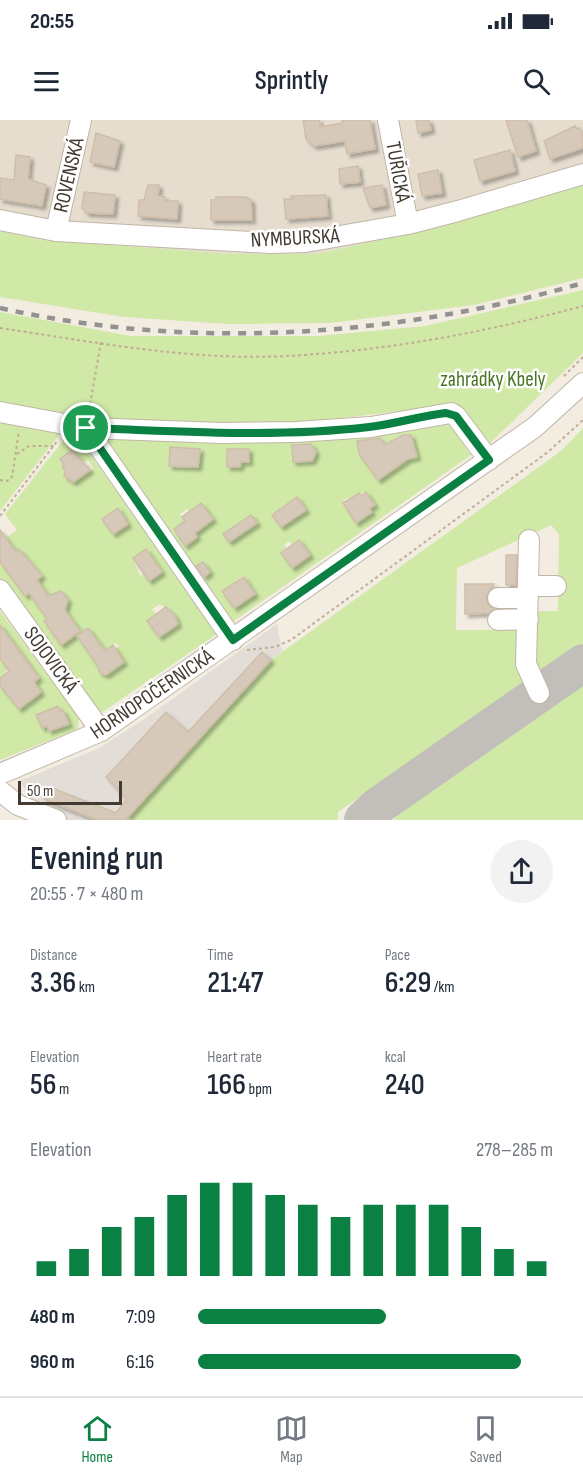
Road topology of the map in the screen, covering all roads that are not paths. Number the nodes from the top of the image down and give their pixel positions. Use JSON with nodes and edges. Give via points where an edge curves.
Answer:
{"nodes":[{"id":1,"x":81,"y":120,"type":"edge"},
{"id":2,"x":388,"y":120,"type":"edge"},
{"id":3,"x":583,"y":174,"type":"edge"},
{"id":4,"x":0,"y":220,"type":"edge"},
{"id":5,"x":408,"y":224,"type":"junction"},
{"id":6,"x":56,"y":231,"type":"junction"},
{"id":7,"x":583,"y":383,"type":"edge"},
{"id":8,"x":5,"y":420,"type":"edge"},
{"id":9,"x":78,"y":427,"type":"junction"},
{"id":10,"x":489,"y":460,"type":"junction"},
{"id":11,"x":529,"y":540,"type":"dead end"},
{"id":12,"x":556,"y":586,"type":"dead end"},
{"id":13,"x":0,"y":590,"type":"edge"},
{"id":14,"x":528,"y":592,"type":"junction"},
{"id":15,"x":498,"y":598,"type":"dead end"},
{"id":16,"x":528,"y":619,"type":"junction"},
{"id":17,"x":498,"y":620,"type":"dead end"},
{"id":18,"x":240,"y":646,"type":"junction"},
{"id":19,"x":538,"y":693,"type":"dead end"},
{"id":20,"x":101,"y":731,"type":"junction"},
{"id":21,"x":0,"y":774,"type":"edge"},
{"id":22,"x":0,"y":791,"type":"edge"},
{"id":23,"x":56,"y":820,"type":"edge"}],
"edges":[{"from":1,"to":6,"type":"street","name":"ROVENSKÁ"},
{"from":2,"to":5,"type":"street","name":"TUŘICKÁ"},
{"from":3,"to":5,"type":"street","name":"NYMBURSKÁ"},
{"from":4,"to":6,"type":"street","name":"NYMBURSKÁ"},
{"from":5,"to":6,"type":"street","name":"NYMBURSKÁ","via":[[306,242],[270,243]]},
{"from":7,"to":10,"type":"street","name":"HORNOPOČERNICKÁ","via":[[553,413]]},
{"from":8,"to":9,"type":"street"},
{"from":9,"to":10,"type":"street","via":[[296,432],[371,427],[446,413],[456,416]]},
{"from":9,"to":18,"type":"street"},
{"from":10,"to":18,"type":"street","name":"HORNOPOČERNICKÁ"},
{"from":11,"to":14,"type":"street"},
{"from":12,"to":14,"type":"street"},
{"from":13,"to":20,"type":"street","name":"SOJOVICKÁ"},
{"from":14,"to":15,"type":"street"},
{"from":14,"to":16,"type":"street"},
{"from":16,"to":17,"type":"street"},
{"from":16,"to":19,"type":"street","via":[[526,664]]},
{"from":18,"to":20,"type":"street","name":"HORNOPOČERNICKÁ"},
{"from":20,"to":21,"type":"street","name":"HORNOPOČERNICKÁ"},
{"from":22,"to":23,"type":"street","via":[[18,805]]}]}
